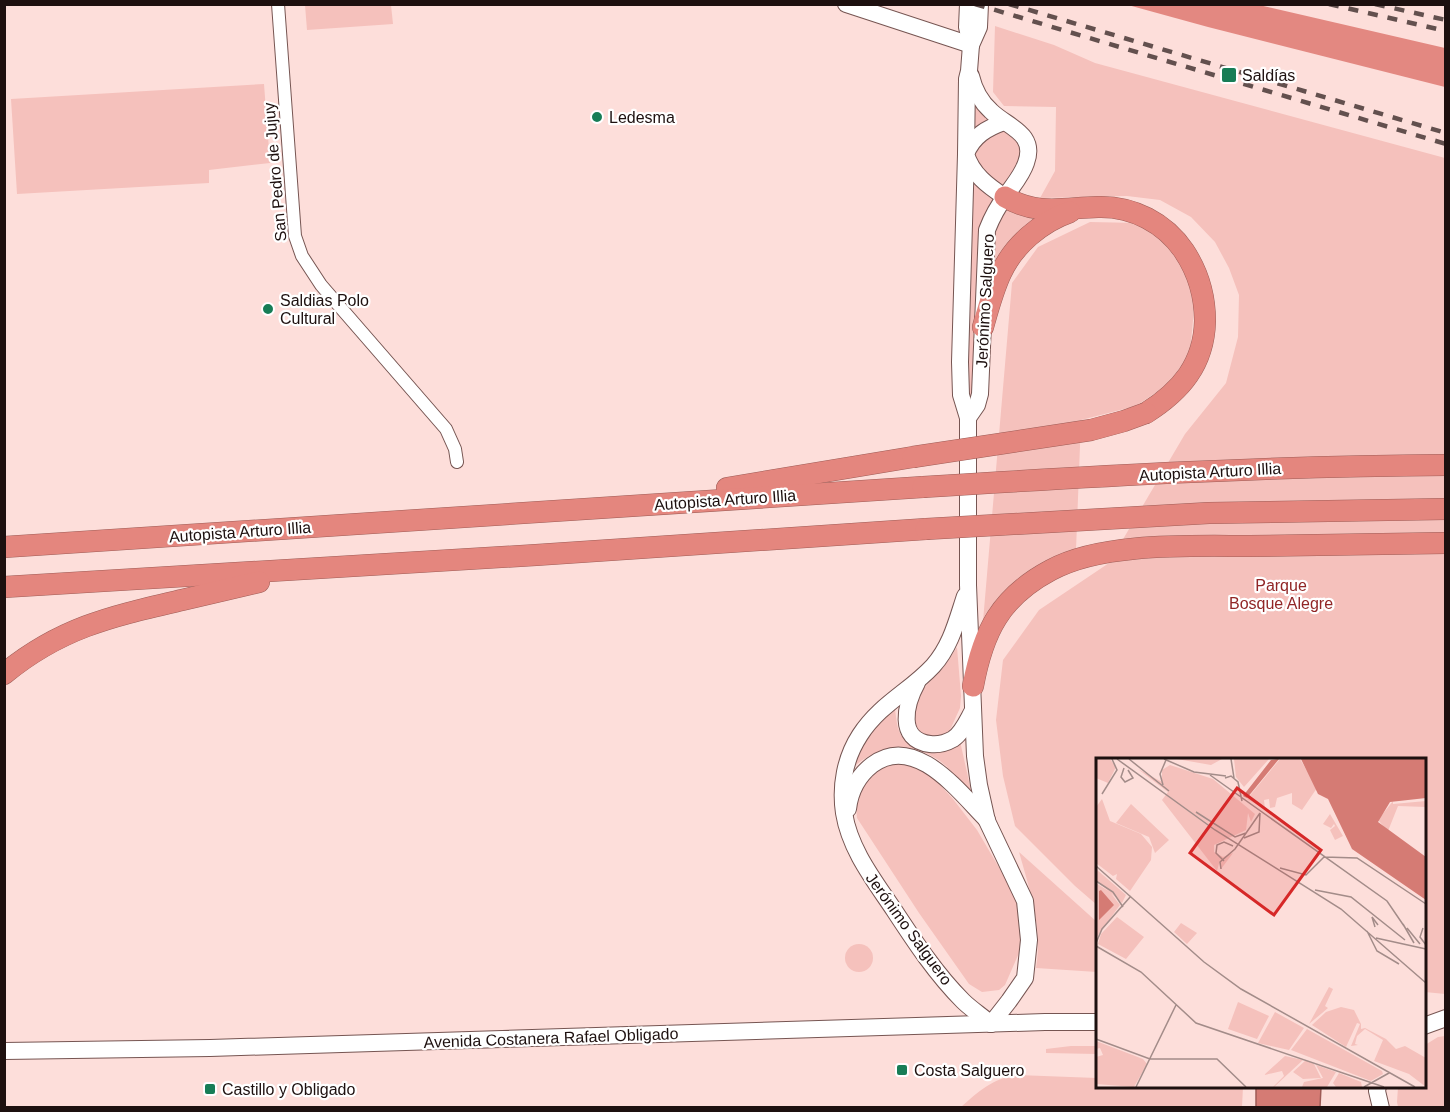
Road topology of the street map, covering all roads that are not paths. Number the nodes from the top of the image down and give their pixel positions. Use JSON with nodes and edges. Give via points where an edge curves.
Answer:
{"nodes":[{"id":1,"x":278,"y":4,"type":"edge"},
{"id":2,"x":846,"y":4,"type":"edge"},
{"id":3,"x":968,"y":4,"type":"edge"},
{"id":4,"x":980,"y":4,"type":"edge"},
{"id":5,"x":971,"y":45,"type":"junction"},
{"id":6,"x":969,"y":71,"type":"junction"},
{"id":7,"x":1004,"y":122,"type":"junction"},
{"id":8,"x":966,"y":154,"type":"junction"},
{"id":9,"x":1005,"y":197,"type":"junction"},
{"id":10,"x":1082,"y":208,"type":"junction"},
{"id":11,"x":983,"y":327,"type":"junction"},
{"id":12,"x":968,"y":418,"type":"junction"},
{"id":13,"x":457,"y":462,"type":"dead end"},
{"id":14,"x":1446,"y":465,"type":"edge"},
{"id":15,"x":608,"y":508,"type":"junction"},
{"id":16,"x":1446,"y":509,"type":"edge"},
{"id":17,"x":1446,"y":543,"type":"edge"},
{"id":18,"x":4,"y":547,"type":"edge"},
{"id":19,"x":309,"y":569,"type":"junction"},
{"id":20,"x":968,"y":585,"type":"junction"},
{"id":21,"x":4,"y":587,"type":"edge"},
{"id":22,"x":4,"y":674,"type":"edge"},
{"id":23,"x":921,"y":677,"type":"junction"},
{"id":24,"x":973,"y":686,"type":"junction"},
{"id":25,"x":972,"y":712,"type":"junction"},
{"id":26,"x":987,"y":821,"type":"junction"},
{"id":27,"x":849,"y":830,"type":"junction"},
{"id":28,"x":1426,"y":1013,"type":"edge"},
{"id":29,"x":1446,"y":1016,"type":"edge"},
{"id":30,"x":1096,"y":1022,"type":"edge"},
{"id":31,"x":991,"y":1024,"type":"junction"},
{"id":32,"x":1426,"y":1026,"type":"edge"},
{"id":33,"x":4,"y":1051,"type":"edge"}],
"edges":[{"from":1,"to":13,"type":"street","name":"San Pedro de Jujuy","via":[[298,246],[321,285],[446,429]]},
{"from":2,"to":5,"type":"main road"},
{"from":3,"to":5,"type":"main road","name":"Jerónimo Salguero"},
{"from":4,"to":5,"type":"main road","name":"Jerónimo Salguero","via":[[979,27]]},
{"from":5,"to":6,"type":"main road","name":"Jerónimo Salguero"},
{"from":6,"to":7,"type":"main road","name":"Jerónimo Salguero","via":[[982,102]]},
{"from":6,"to":8,"type":"main road","name":"Jerónimo Salguero"},
{"from":7,"to":8,"type":"main road","via":[[983,131]]},
{"from":7,"to":9,"type":"main road","name":"Jerónimo Salguero","via":[[1020,132],[1028,151],[1022,173]]},
{"from":8,"to":9,"type":"main road","via":[[978,175]]},
{"from":8,"to":12,"type":"main road","name":"Jerónimo Salguero","via":[[960,362],[961,395]]},
{"from":9,"to":10,"type":"highway","via":[[1034,209]]},
{"from":9,"to":11,"type":"main road","name":"Jerónimo Salguero","via":[[987,230]]},
{"from":10,"to":11,"type":"highway","via":[[1046,223],[1013,252],[999,278]]},
{"from":10,"to":15,"type":"highway","bridge":true,"via":[[1126,210],[1158,224],[1181,248],[1199,281],[1205,323],[1198,358],[1182,384],[1146,413],[1091,430]]},
{"from":11,"to":12,"type":"main road","name":"Jerónimo Salguero","via":[[980,394]]},
{"from":12,"to":20,"type":"main road","name":"Jerónimo Salguero"},
{"from":14,"to":15,"type":"highway","name":"Autopista Arturo Illia","bridge":true,"via":[[1347,465],[1073,478]]},
{"from":15,"to":18,"type":"highway","name":"Autopista Arturo Illia"},
{"from":16,"to":19,"type":"highway","bridge":true,"via":[[1209,513]]},
{"from":17,"to":24,"type":"highway","via":[[1132,549],[1074,560],[1048,571],[1010,600],[986,638]]},
{"from":19,"to":21,"type":"highway"},
{"from":19,"to":22,"type":"highway","via":[[101,620],[58,638]]},
{"from":20,"to":23,"type":"main road","name":"Jerónimo Salguero","via":[[948,643]]},
{"from":20,"to":24,"type":"main road","name":"Jerónimo Salguero"},
{"from":23,"to":25,"type":"main road","via":[[906,718],[909,731],[920,742],[937,745],[953,739]]},
{"from":23,"to":27,"type":"main road","name":"Jerónimo Salguero","via":[[875,716],[855,743],[842,790]]},
{"from":24,"to":25,"type":"main road","name":"Jerónimo Salguero"},
{"from":25,"to":26,"type":"main road","name":"Jerónimo Salguero","via":[[977,772]]},
{"from":26,"to":27,"type":"main road","via":[[945,778],[919,760],[893,755],[878,761],[859,778],[849,802]]},
{"from":26,"to":31,"type":"main road","name":"Jerónimo Salguero","via":[[1025,901],[1029,940],[1025,978]]},
{"from":27,"to":31,"type":"main road","name":"Jerónimo Salguero","via":[[864,866],[942,978]]},
{"from":28,"to":29,"type":"main road"},
{"from":29,"to":32,"type":"main road"},
{"from":30,"to":31,"type":"main road","name":"Avenida Costanera Rafael Obligado"},
{"from":31,"to":33,"type":"main road","name":"Avenida Costanera Rafael Obligado"}]}
